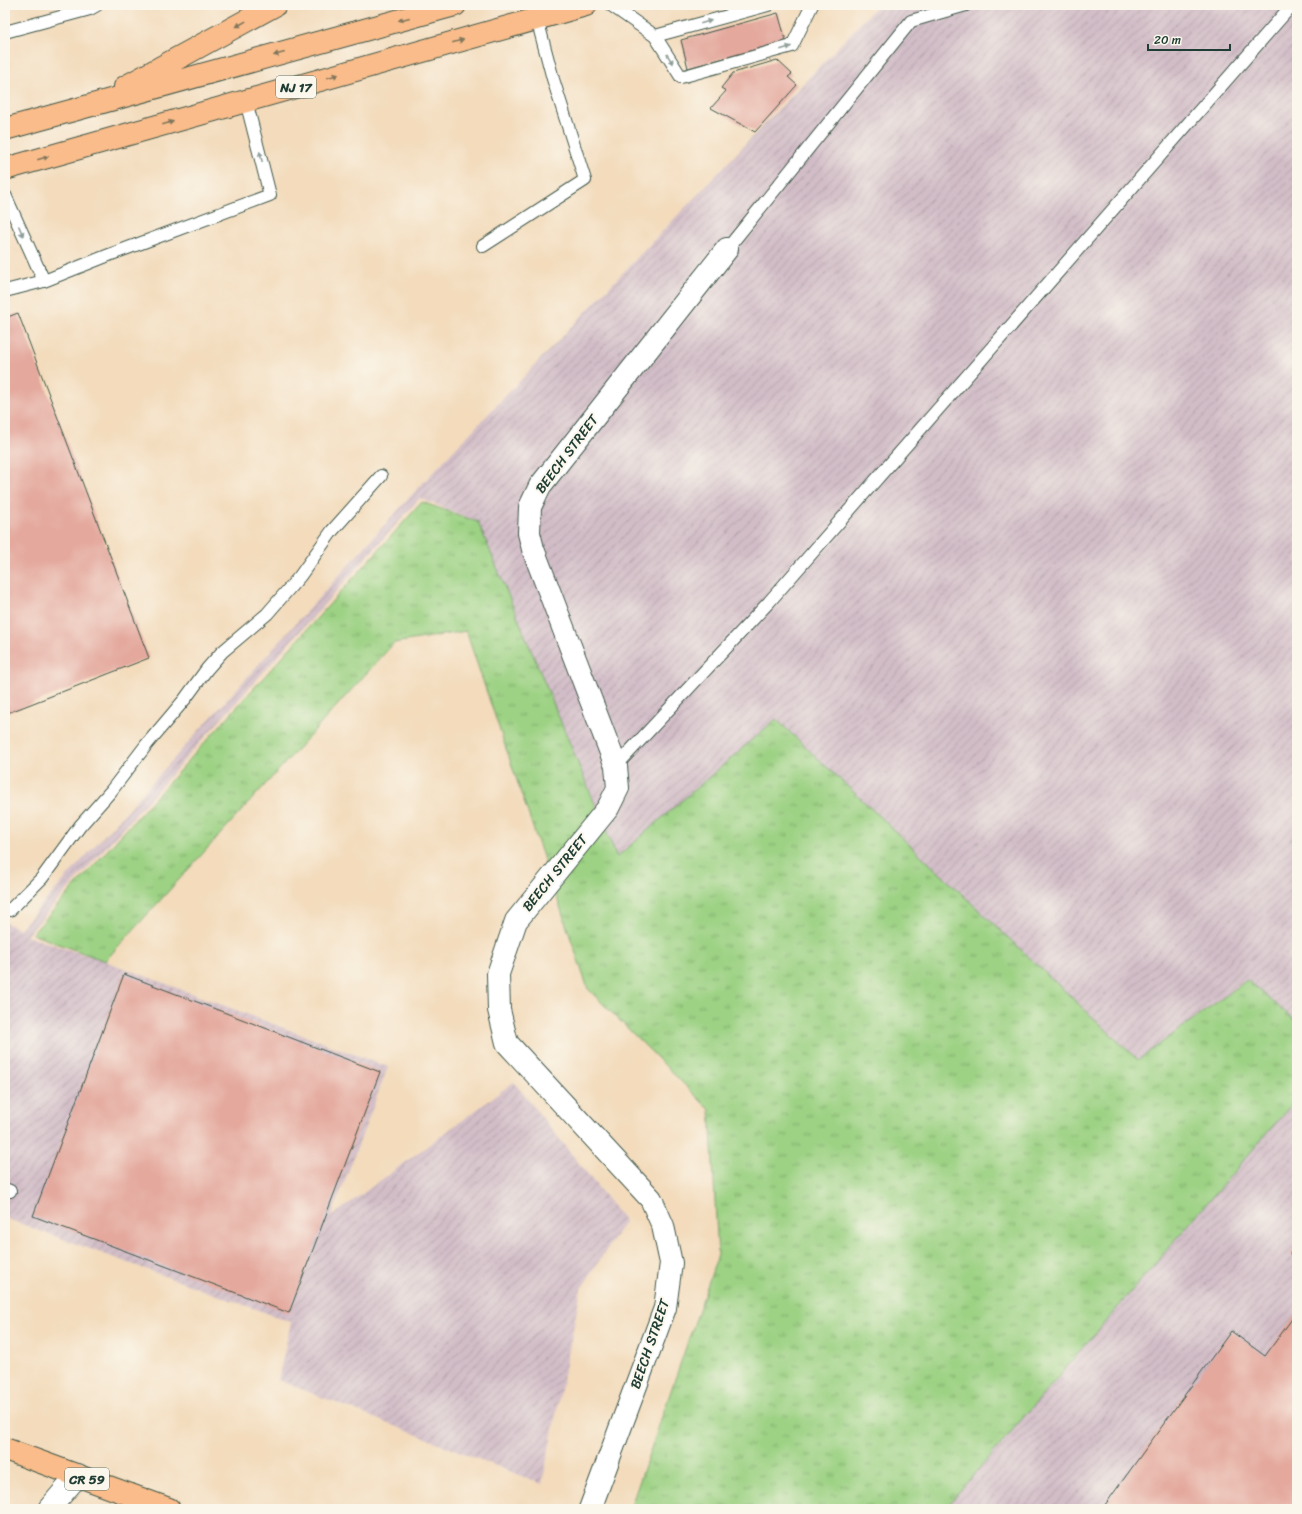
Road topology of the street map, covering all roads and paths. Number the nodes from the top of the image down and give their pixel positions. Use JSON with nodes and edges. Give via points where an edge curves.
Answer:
{"nodes":[{"id":1,"x":97,"y":5,"type":"edge"},
{"id":2,"x":275,"y":5,"type":"edge"},
{"id":3,"x":455,"y":5,"type":"edge"},
{"id":4,"x":586,"y":5,"type":"edge"},
{"id":5,"x":612,"y":5,"type":"edge"},
{"id":6,"x":768,"y":5,"type":"edge"},
{"id":7,"x":812,"y":5,"type":"edge"},
{"id":8,"x":966,"y":5,"type":"edge"},
{"id":9,"x":1292,"y":5,"type":"edge"},
{"id":10,"x":537,"y":19,"type":"junction"},
{"id":11,"x":5,"y":32,"type":"edge"},
{"id":12,"x":655,"y":36,"type":"junction"},
{"id":13,"x":246,"y":101,"type":"junction"},
{"id":14,"x":93,"y":105,"type":"junction"},
{"id":15,"x":5,"y":129,"type":"edge"},
{"id":16,"x":5,"y":169,"type":"edge"},
{"id":17,"x":5,"y":195,"type":"edge"},
{"id":18,"x":483,"y":246,"type":"dead end"},
{"id":19,"x":727,"y":249,"type":"joint"},
{"id":20,"x":44,"y":281,"type":"junction"},
{"id":21,"x":5,"y":291,"type":"edge"},
{"id":22,"x":381,"y":476,"type":"dead end"},
{"id":23,"x":616,"y":766,"type":"junction"},
{"id":24,"x":5,"y":909,"type":"edge"},
{"id":25,"x":5,"y":1449,"type":"edge"},
{"id":26,"x":78,"y":1475,"type":"junction"},
{"id":27,"x":48,"y":1509,"type":"edge"},
{"id":28,"x":169,"y":1509,"type":"edge"},
{"id":29,"x":590,"y":1509,"type":"edge"}],
"edges":[{"from":1,"to":11,"type":"lane"},
{"from":2,"to":14,"type":"main road","one_way":true},
{"from":3,"to":14,"type":"main road","number":"NJ 17","one_way":true},
{"from":4,"to":10,"type":"main road","number":"NJ 17"},
{"from":5,"to":12,"type":"lane"},
{"from":12,"to":6,"type":"lane","one_way":true},
{"from":12,"to":7,"type":"lane","one_way":true,"via":[[681,77],[792,46]]},
{"from":8,"to":19,"type":"lane","via":[[912,21]]},
{"from":9,"to":23,"type":"lane","via":[[769,602]]},
{"from":13,"to":10,"type":"main road","number":"NJ 17","one_way":true},
{"from":10,"to":18,"type":"lane","via":[[585,180]]},
{"from":16,"to":13,"type":"main road","number":"NJ 17","one_way":true},
{"from":20,"to":13,"type":"lane","one_way":true,"via":[[270,195]]},
{"from":14,"to":15,"type":"main road","number":"NJ 17"},
{"from":17,"to":20,"type":"lane","one_way":true},
{"from":19,"to":23,"type":"street","name":"BEECH STREET","via":[[540,486],[530,507],[529,533],[533,549]]},
{"from":20,"to":21,"type":"lane"},
{"from":22,"to":24,"type":"lane","via":[[332,531],[300,576],[267,614],[222,652],[207,669],[111,791],[80,826],[42,878],[10,910]]},
{"from":23,"to":29,"type":"street","name":"BEECH STREET","via":[[618,788],[608,808],[516,921],[498,974],[499,1010],[507,1043],[651,1199],[663,1226],[671,1263],[665,1308]]},
{"from":25,"to":26,"type":"main road","number":"CR 59"},
{"from":26,"to":27,"type":"street"},
{"from":26,"to":28,"type":"main road","number":"CR 59"}]}
